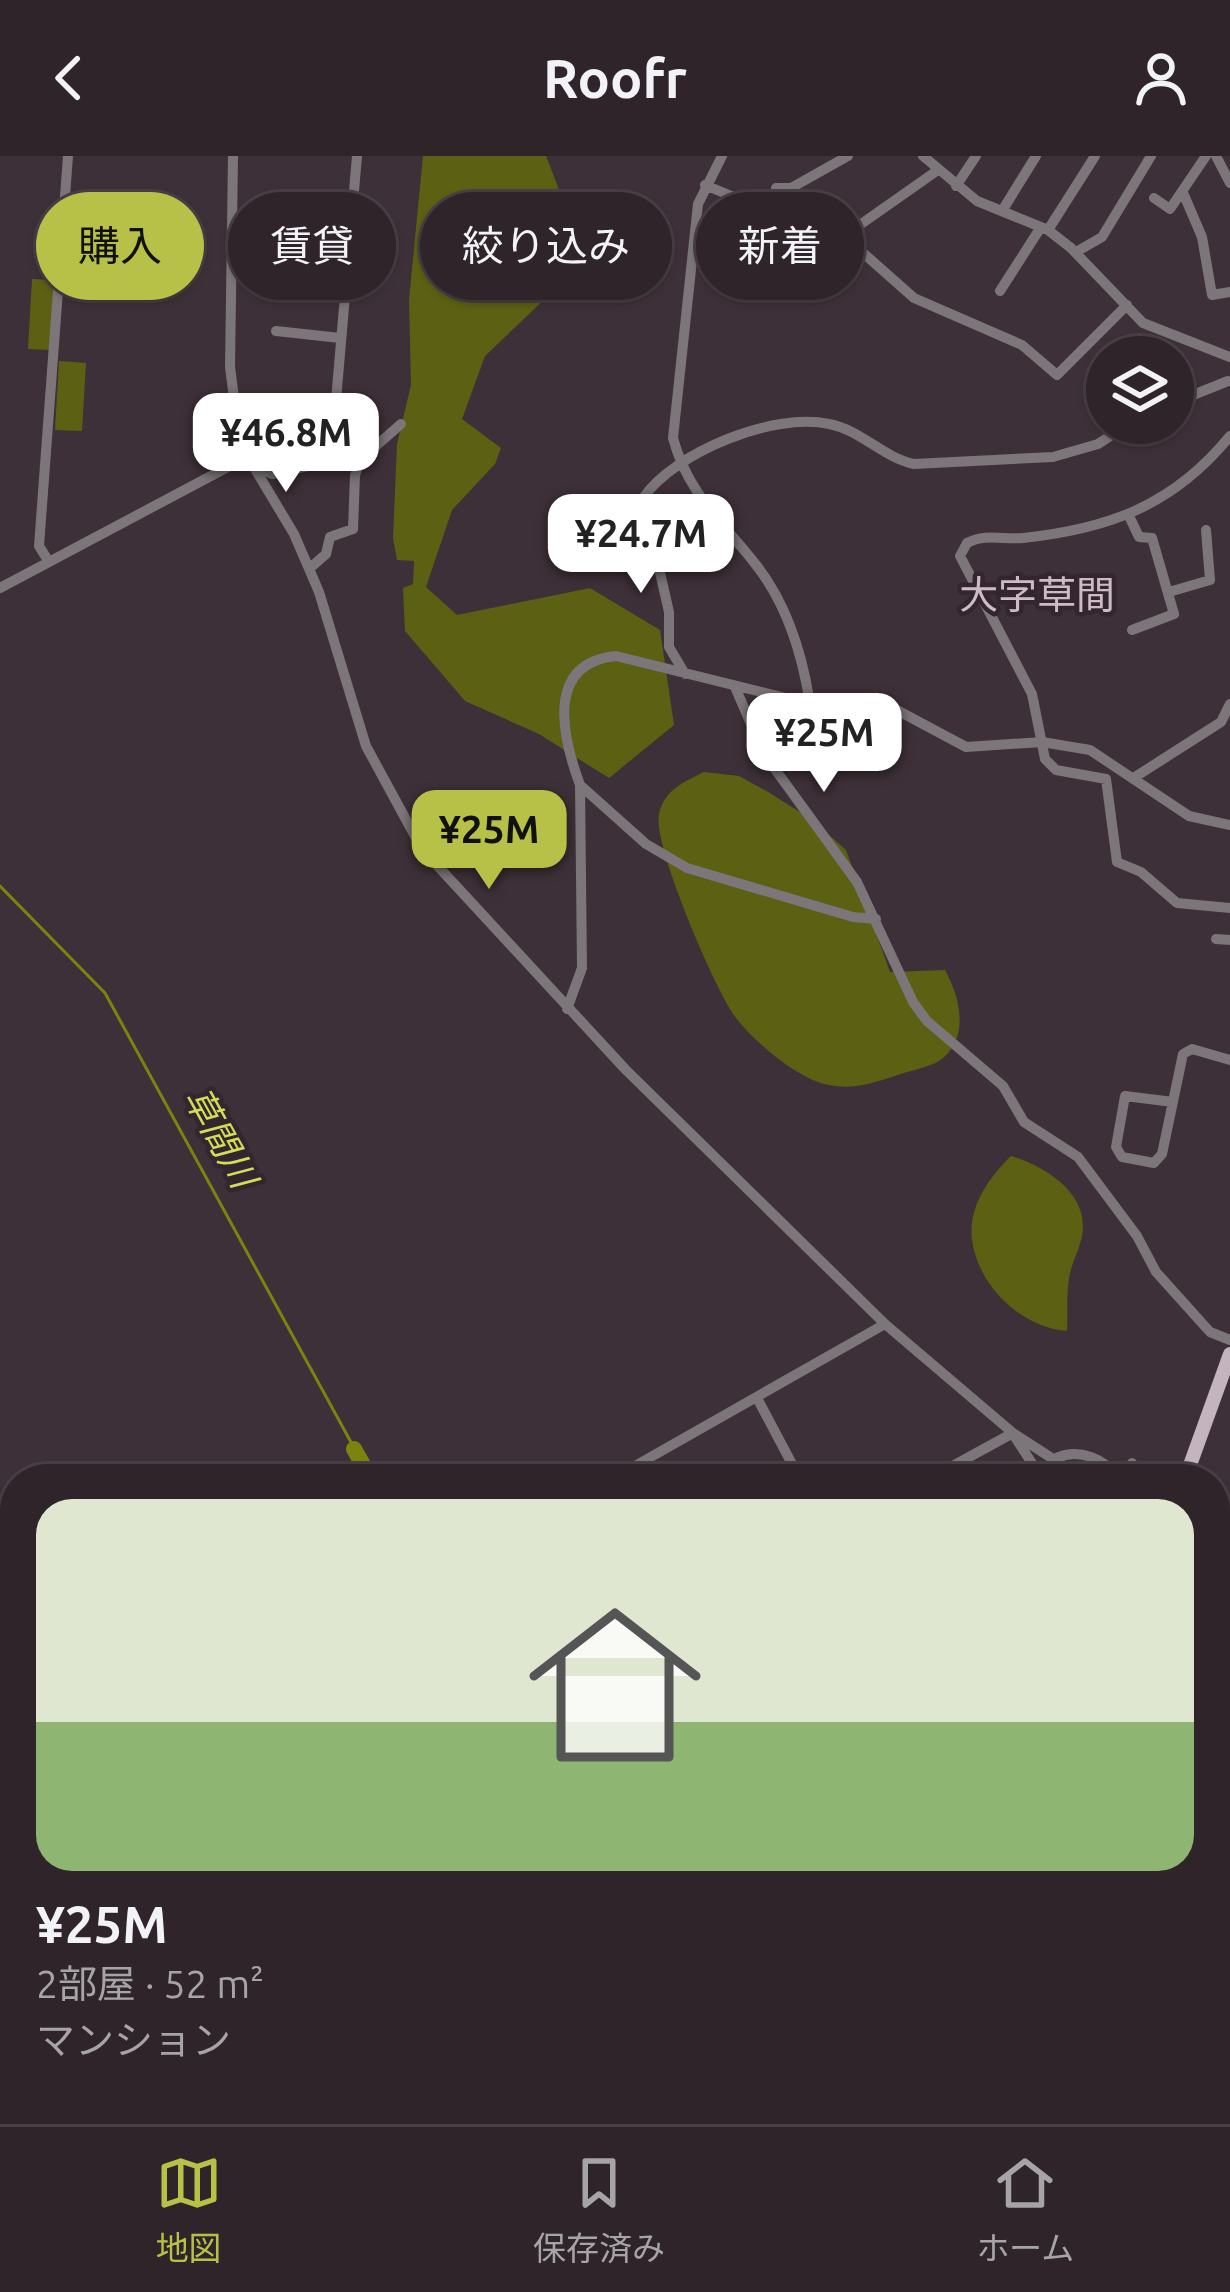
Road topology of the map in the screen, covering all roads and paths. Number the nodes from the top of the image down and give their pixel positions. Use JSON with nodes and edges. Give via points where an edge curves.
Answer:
{"nodes":[{"id":1,"x":68,"y":156,"type":"edge"},
{"id":2,"x":233,"y":156,"type":"edge"},
{"id":3,"x":357,"y":156,"type":"edge"},
{"id":4,"x":722,"y":156,"type":"edge"},
{"id":5,"x":848,"y":156,"type":"edge"},
{"id":6,"x":923,"y":156,"type":"edge"},
{"id":7,"x":976,"y":156,"type":"edge"},
{"id":8,"x":1036,"y":156,"type":"edge"},
{"id":9,"x":1095,"y":156,"type":"edge"},
{"id":10,"x":1151,"y":156,"type":"edge"},
{"id":11,"x":1206,"y":156,"type":"edge"},
{"id":12,"x":1216,"y":156,"type":"edge"},
{"id":13,"x":938,"y":170,"type":"junction"},
{"id":14,"x":1230,"y":183,"type":"edge"},
{"id":15,"x":705,"y":185,"type":"junction"},
{"id":16,"x":956,"y":186,"type":"junction"},
{"id":17,"x":776,"y":188,"type":"dead end"},
{"id":18,"x":722,"y":192,"type":"edge"},
{"id":19,"x":1184,"y":195,"type":"junction"},
{"id":20,"x":1154,"y":198,"type":"dead end"},
{"id":21,"x":1002,"y":211,"type":"junction"},
{"id":22,"x":864,"y":222,"type":"edge"},
{"id":23,"x":1045,"y":228,"type":"junction"},
{"id":24,"x":1076,"y":252,"type":"junction"},
{"id":25,"x":864,"y":254,"type":"edge"},
{"id":26,"x":1000,"y":291,"type":"dead end"},
{"id":27,"x":1230,"y":292,"type":"edge"},
{"id":28,"x":1127,"y":305,"type":"junction"},
{"id":29,"x":276,"y":332,"type":"dead end"},
{"id":30,"x":340,"y":338,"type":"junction"},
{"id":31,"x":1230,"y":357,"type":"edge"},
{"id":32,"x":1229,"y":384,"type":"edge"},
{"id":33,"x":1194,"y":396,"type":"edge"},
{"id":34,"x":335,"y":412,"type":"junction"},
{"id":35,"x":400,"y":424,"type":"dead end"},
{"id":36,"x":237,"y":427,"type":"junction"},
{"id":37,"x":1230,"y":436,"type":"edge"},
{"id":38,"x":1098,"y":444,"type":"edge"},
{"id":39,"x":361,"y":459,"type":"junction"},
{"id":40,"x":249,"y":460,"type":"junction"},
{"id":41,"x":326,"y":462,"type":"junction"},
{"id":42,"x":680,"y":465,"type":"junction"},
{"id":43,"x":1130,"y":518,"type":"junction"},
{"id":44,"x":1206,"y":530,"type":"dead end"},
{"id":45,"x":49,"y":562,"type":"junction"},
{"id":46,"x":309,"y":569,"type":"junction"},
{"id":47,"x":0,"y":588,"type":"edge"},
{"id":48,"x":1169,"y":592,"type":"junction"},
{"id":49,"x":1132,"y":630,"type":"dead end"},
{"id":50,"x":685,"y":674,"type":"junction"},
{"id":51,"x":735,"y":687,"type":"junction"},
{"id":52,"x":809,"y":698,"type":"junction"},
{"id":53,"x":1230,"y":704,"type":"edge"},
{"id":54,"x":1042,"y":742,"type":"junction"},
{"id":55,"x":1135,"y":777,"type":"junction"},
{"id":56,"x":580,"y":785,"type":"junction"},
{"id":57,"x":1230,"y":825,"type":"edge"},
{"id":58,"x":1230,"y":908,"type":"edge"},
{"id":59,"x":876,"y":919,"type":"junction"},
{"id":60,"x":567,"y":1010,"type":"junction"},
{"id":61,"x":1230,"y":1060,"type":"edge"},
{"id":62,"x":1173,"y":1102,"type":"junction"},
{"id":63,"x":885,"y":1324,"type":"junction"},
{"id":64,"x":1230,"y":1340,"type":"edge"},
{"id":65,"x":1230,"y":1354,"type":"edge"},
{"id":66,"x":757,"y":1398,"type":"junction"},
{"id":67,"x":1013,"y":1433,"type":"junction"},
{"id":68,"x":1056,"y":1458,"type":"junction"},
{"id":69,"x":640,"y":1464,"type":"edge"},
{"id":70,"x":792,"y":1464,"type":"edge"},
{"id":71,"x":956,"y":1464,"type":"edge"},
{"id":72,"x":1033,"y":1464,"type":"edge"},
{"id":73,"x":1064,"y":1464,"type":"edge"},
{"id":74,"x":1105,"y":1464,"type":"edge"},
{"id":75,"x":1190,"y":1464,"type":"edge"}],
"edges":[{"from":1,"to":45,"type":"street","via":[[39,546]]},
{"from":2,"to":36,"type":"street","via":[[230,367]]},
{"from":3,"to":30,"type":"street"},
{"from":4,"to":15,"type":"street"},
{"from":5,"to":17,"type":"street"},
{"from":6,"to":13,"type":"street"},
{"from":7,"to":16,"type":"street"},
{"from":8,"to":21,"type":"street"},
{"from":9,"to":23,"type":"street"},
{"from":10,"to":24,"type":"street","via":[[1102,237]]},
{"from":11,"to":19,"type":"street"},
{"from":12,"to":14,"type":"street"},
{"from":13,"to":16,"type":"street"},
{"from":13,"to":22,"type":"street"},
{"from":15,"to":18,"type":"street"},
{"from":15,"to":42,"type":"street","via":[[673,410]]},
{"from":16,"to":21,"type":"street"},
{"from":19,"to":20,"type":"street","via":[[1171,209]]},
{"from":19,"to":27,"type":"street","via":[[1202,237],[1212,295]]},
{"from":21,"to":23,"type":"street"},
{"from":23,"to":24,"type":"street"},
{"from":23,"to":26,"type":"street"},
{"from":24,"to":28,"type":"street"},
{"from":25,"to":28,"type":"street","via":[[914,298],[1022,346],[1057,375]]},
{"from":28,"to":31,"type":"street","via":[[1143,323]]},
{"from":29,"to":30,"type":"street"},
{"from":30,"to":34,"type":"street"},
{"from":32,"to":33,"type":"street"},
{"from":34,"to":36,"type":"street"},
{"from":34,"to":41,"type":"street"},
{"from":35,"to":39,"type":"street"},
{"from":36,"to":40,"type":"street"},
{"from":37,"to":43,"type":"street","via":[[1182,484]]},
{"from":38,"to":42,"type":"street","via":[[1053,457],[914,464],[892,460],[849,431],[807,423],[733,436]]},
{"from":39,"to":41,"type":"street"},
{"from":39,"to":46,"type":"street","via":[[352,529],[330,537]]},
{"from":40,"to":41,"type":"street","via":[[272,473]]},
{"from":40,"to":45,"type":"street"},
{"from":40,"to":46,"type":"street"},
{"from":42,"to":50,"type":"street","via":[[643,498],[669,646]]},
{"from":42,"to":52,"type":"street","via":[[773,589]]},
{"from":43,"to":48,"type":"street","via":[[1139,537],[1152,538]]},
{"from":43,"to":54,"type":"street","via":[[1022,538],[983,536],[960,552],[1033,694]]},
{"from":44,"to":48,"type":"street","via":[[1210,580]]},
{"from":45,"to":47,"type":"street"},
{"from":46,"to":60,"type":"street","via":[[350,704],[393,804],[442,876]]},
{"from":48,"to":49,"type":"street","via":[[1174,614]]},
{"from":50,"to":51,"type":"street"},
{"from":50,"to":56,"type":"street","via":[[616,656],[575,671],[565,712]]},
{"from":51,"to":52,"type":"street"},
{"from":51,"to":59,"type":"street","via":[[764,754]]},
{"from":52,"to":54,"type":"street","via":[[893,708],[966,747]]},
{"from":53,"to":55,"type":"street","via":[[1221,722]]},
{"from":54,"to":55,"type":"street","via":[[1090,750]]},
{"from":54,"to":58,"type":"street","via":[[1056,770],[1106,779],[1117,862],[1177,903]]},
{"from":55,"to":57,"type":"street","via":[[1189,815]]},
{"from":56,"to":59,"type":"street","via":[[646,844],[687,868]]},
{"from":56,"to":60,"type":"street","via":[[582,968]]},
{"from":59,"to":64,"type":"street","via":[[927,1021],[1003,1086],[1024,1122],[1078,1157],[1168,1287],[1210,1332]]},
{"from":60,"to":63,"type":"street"},
{"from":61,"to":62,"type":"street","via":[[1192,1049],[1183,1054]]},
{"from":62,"to":62,"type":"street","via":[[1154,1163],[1122,1157],[1125,1096]]},
{"from":63,"to":66,"type":"street"},
{"from":63,"to":67,"type":"street"},
{"from":65,"to":75,"type":"main road"},
{"from":66,"to":69,"type":"street"},
{"from":66,"to":70,"type":"street"},
{"from":67,"to":68,"type":"street"},
{"from":67,"to":71,"type":"street"},
{"from":67,"to":72,"type":"street"},
{"from":68,"to":73,"type":"street"},
{"from":68,"to":74,"type":"street","via":[[1076,1454]]}]}
